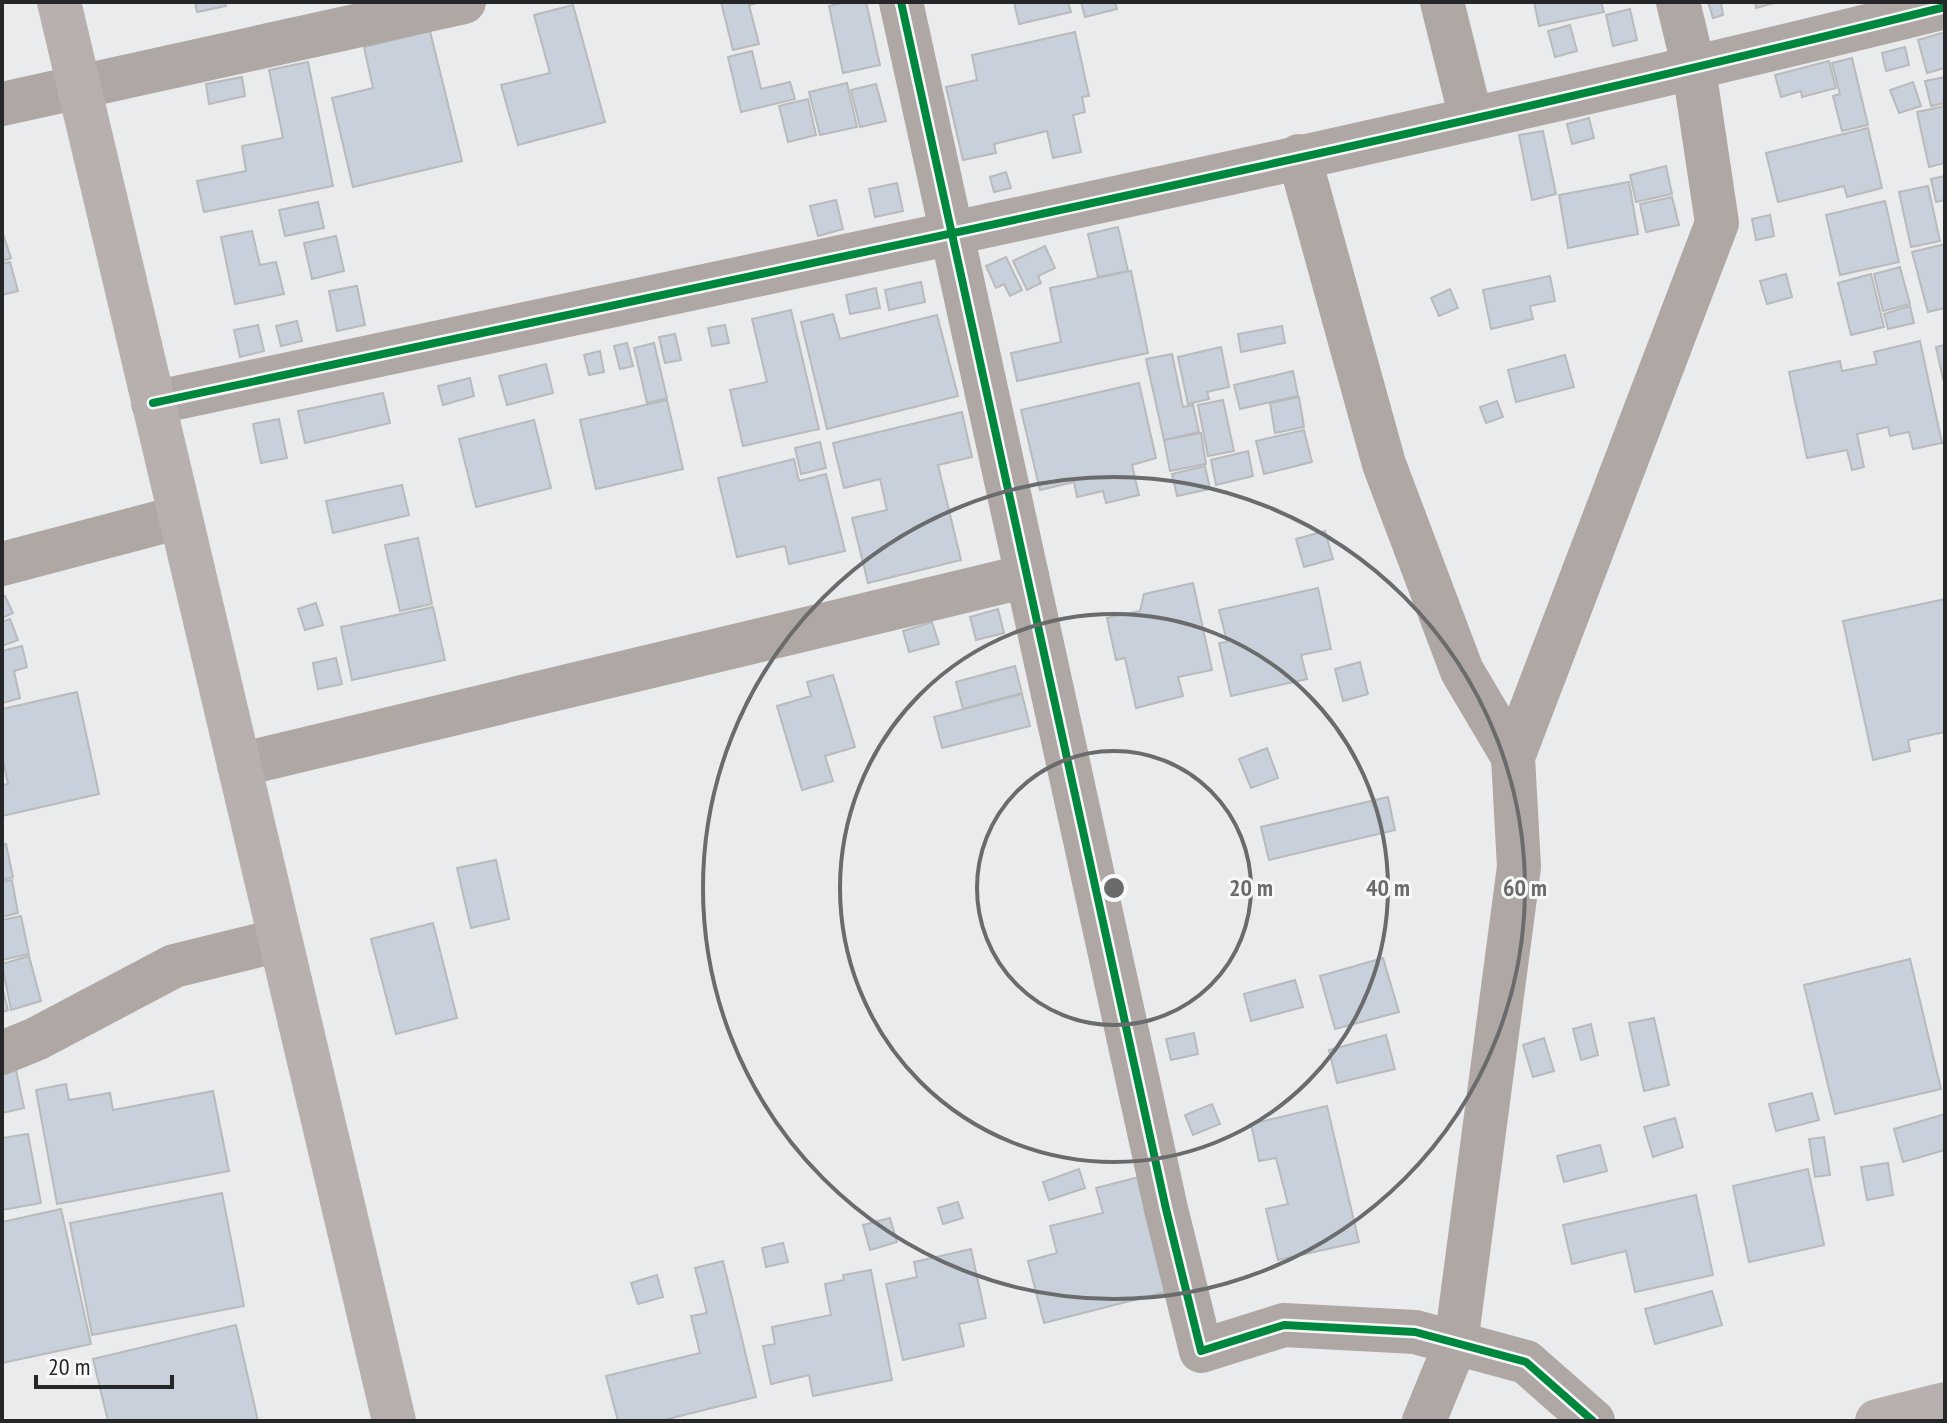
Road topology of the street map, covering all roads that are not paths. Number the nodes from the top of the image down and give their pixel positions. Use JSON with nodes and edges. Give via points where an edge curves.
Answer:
{"nodes":[{"id":1,"x":59,"y":2,"type":"edge"},
{"id":2,"x":464,"y":2,"type":"edge"},
{"id":3,"x":901,"y":2,"type":"edge"},
{"id":4,"x":1442,"y":2,"type":"edge"},
{"id":5,"x":1678,"y":2,"type":"edge"},
{"id":6,"x":1945,"y":7,"type":"edge"},
{"id":7,"x":1694,"y":69,"type":"junction"},
{"id":8,"x":79,"y":87,"type":"junction"},
{"id":9,"x":2,"y":104,"type":"edge"},
{"id":10,"x":1471,"y":118,"type":"junction"},
{"id":11,"x":1299,"y":156,"type":"junction"},
{"id":12,"x":953,"y":233,"type":"junction"},
{"id":13,"x":153,"y":403,"type":"junction"},
{"id":14,"x":180,"y":517,"type":"junction"},
{"id":15,"x":2,"y":564,"type":"edge"},
{"id":16,"x":1027,"y":576,"type":"junction"},
{"id":17,"x":1513,"y":757,"type":"junction"},
{"id":18,"x":239,"y":765,"type":"junction"},
{"id":19,"x":280,"y":940,"type":"junction"},
{"id":20,"x":2,"y":1053,"type":"edge"},
{"id":21,"x":1456,"y":1343,"type":"junction"},
{"id":22,"x":1945,"y":1404,"type":"edge"},
{"id":23,"x":394,"y":1421,"type":"edge"},
{"id":24,"x":1424,"y":1421,"type":"edge"},
{"id":25,"x":1593,"y":1421,"type":"edge"},
{"id":26,"x":1877,"y":1421,"type":"edge"}],
"edges":[{"from":1,"to":8,"type":"street"},
{"from":2,"to":8,"type":"street"},
{"from":3,"to":12,"type":"street"},
{"from":4,"to":10,"type":"street"},
{"from":5,"to":7,"type":"street"},
{"from":6,"to":7,"type":"street"},
{"from":7,"to":10,"type":"street"},
{"from":7,"to":17,"type":"street","via":[[1717,223]]},
{"from":8,"to":9,"type":"street"},
{"from":8,"to":13,"type":"street"},
{"from":10,"to":11,"type":"street"},
{"from":11,"to":12,"type":"street"},
{"from":11,"to":17,"type":"street","via":[[1384,464],[1462,671]]},
{"from":12,"to":13,"type":"street"},
{"from":12,"to":16,"type":"street"},
{"from":13,"to":14,"type":"street"},
{"from":14,"to":15,"type":"street"},
{"from":14,"to":18,"type":"street"},
{"from":16,"to":18,"type":"street"},
{"from":16,"to":21,"type":"street","via":[[1201,1351],[1284,1325],[1415,1332]]},
{"from":17,"to":21,"type":"street","via":[[1519,867]]},
{"from":18,"to":19,"type":"street"},
{"from":19,"to":20,"type":"street","via":[[174,966]]},
{"from":19,"to":23,"type":"street"},
{"from":21,"to":24,"type":"street"},
{"from":21,"to":25,"type":"street","via":[[1526,1362]]},
{"from":22,"to":26,"type":"street"}]}
